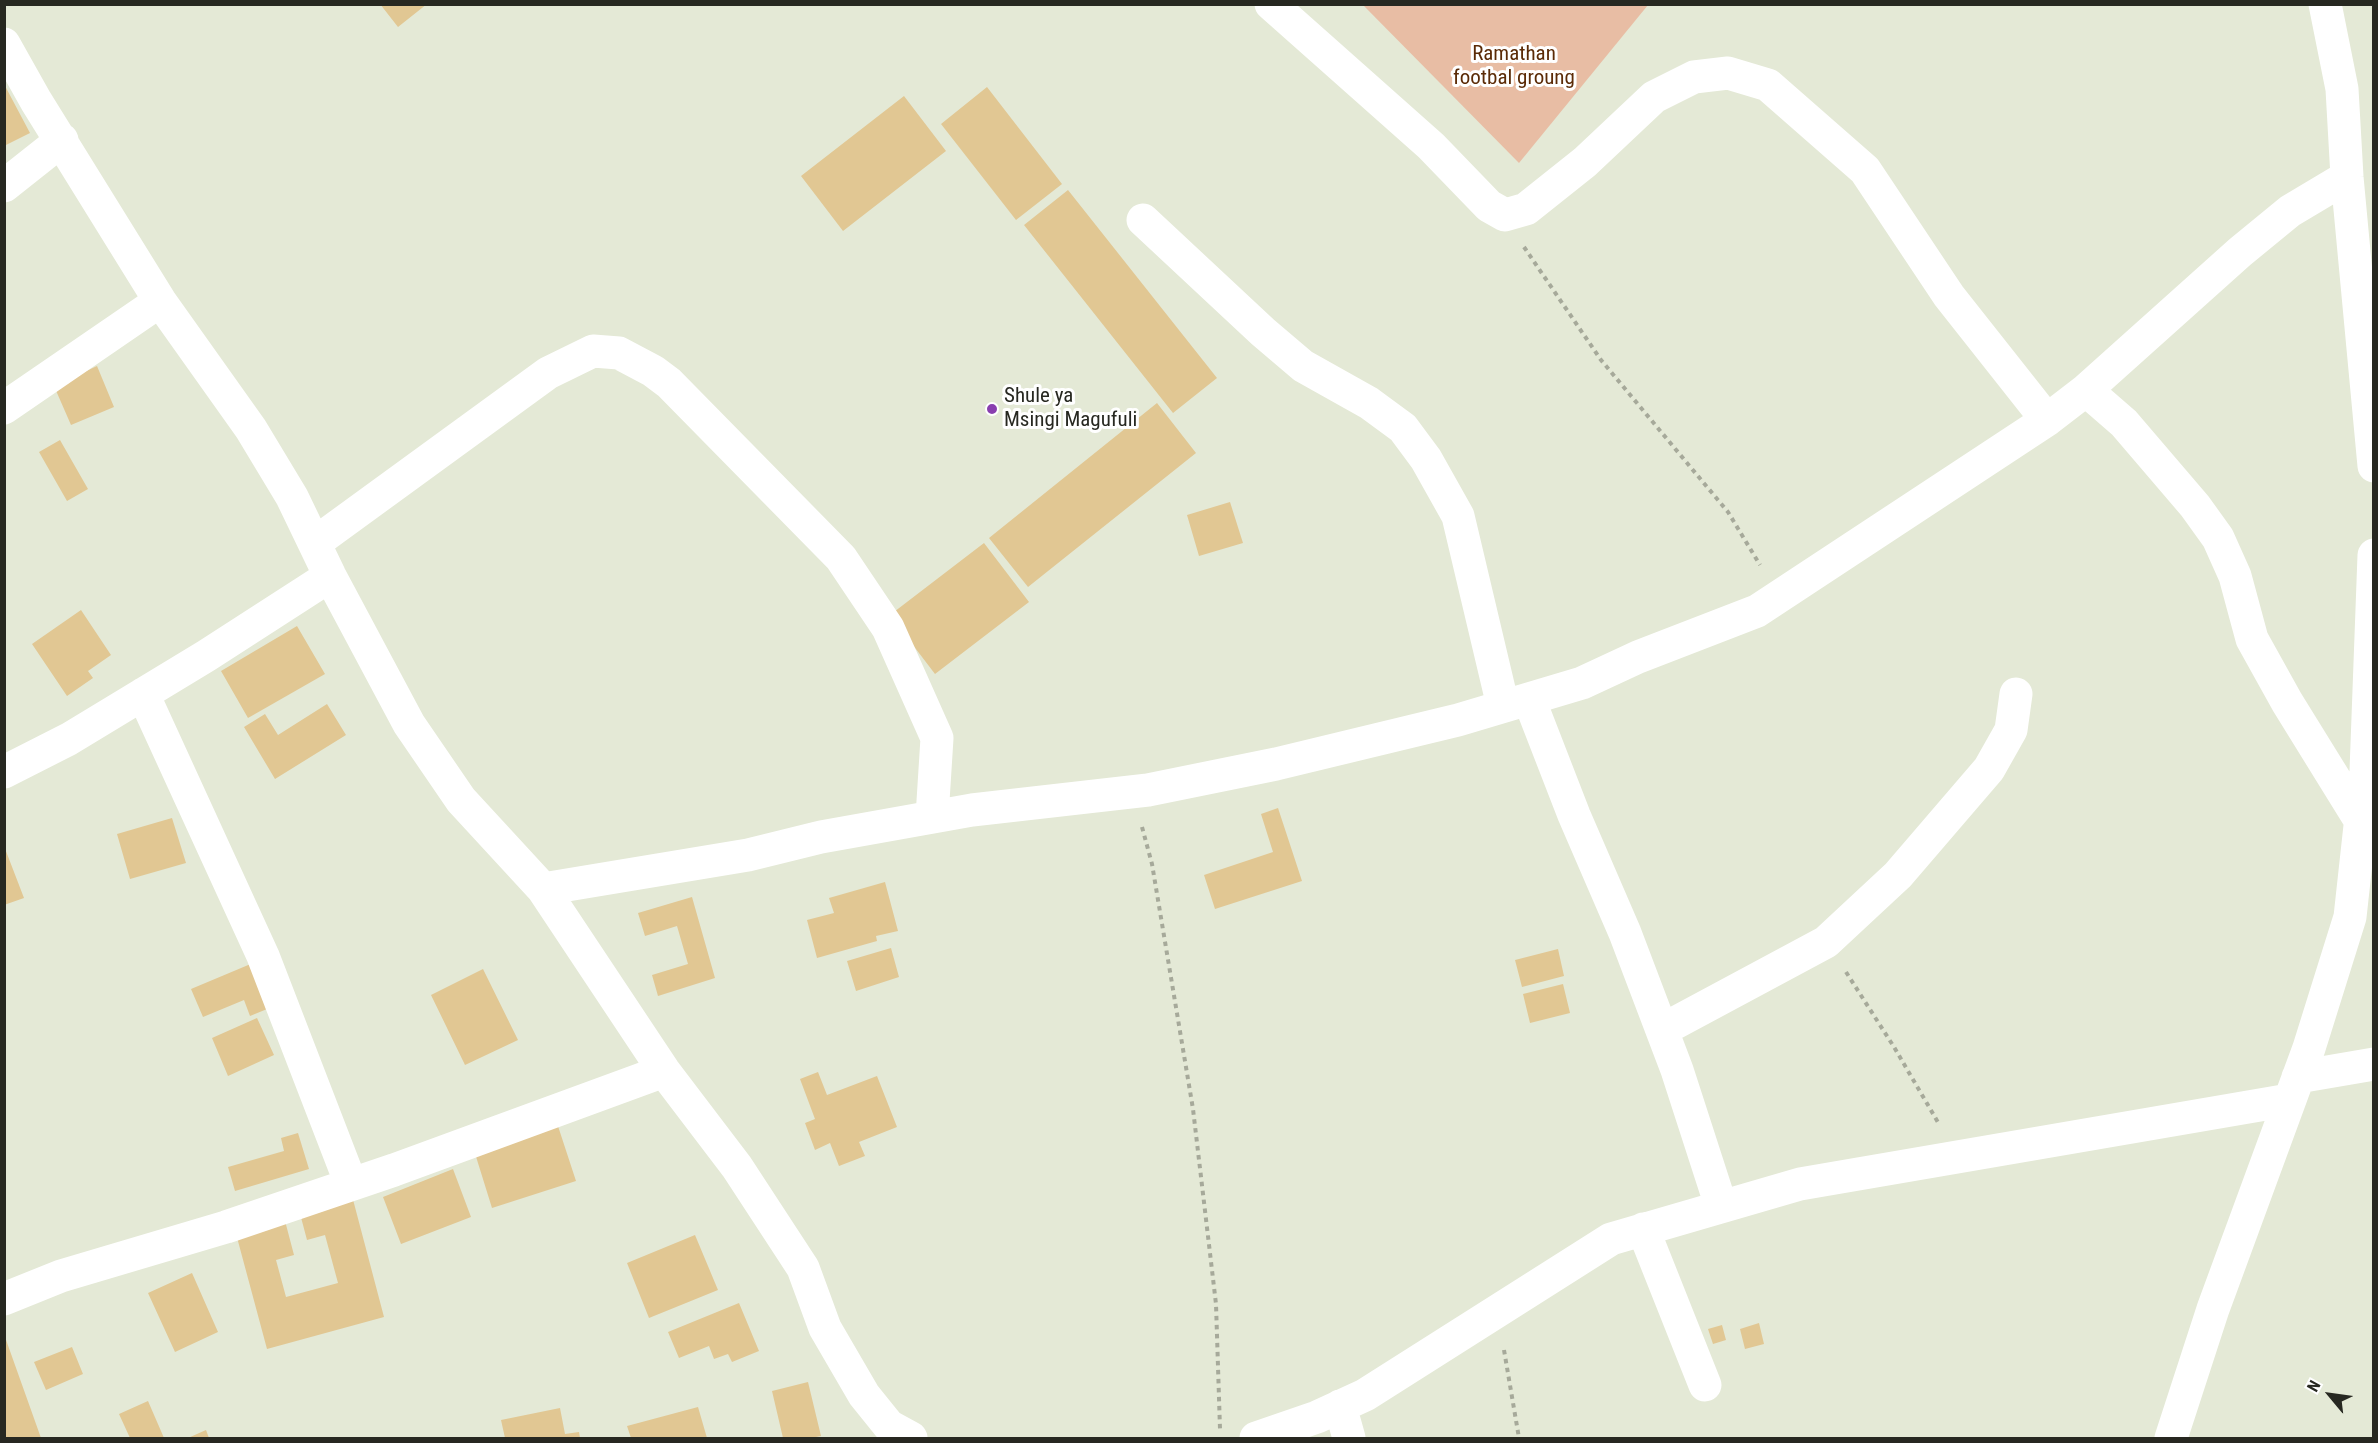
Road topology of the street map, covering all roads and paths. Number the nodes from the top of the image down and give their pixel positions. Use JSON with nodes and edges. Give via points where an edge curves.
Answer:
{"nodes":[{"id":1,"x":1270,"y":4,"type":"edge"},
{"id":2,"x":2325,"y":4,"type":"edge"},
{"id":3,"x":4,"y":44,"type":"edge"},
{"id":4,"x":62,"y":140,"type":"junction"},
{"id":5,"x":2347,"y":177,"type":"junction"},
{"id":6,"x":4,"y":186,"type":"edge"},
{"id":7,"x":1506,"y":215,"type":"junction"},
{"id":8,"x":1143,"y":220,"type":"dead end"},
{"id":9,"x":159,"y":301,"type":"junction"},
{"id":10,"x":2086,"y":390,"type":"junction"},
{"id":11,"x":4,"y":408,"type":"edge"},
{"id":12,"x":2047,"y":420,"type":"junction"},
{"id":13,"x":2373,"y":466,"type":"edge"},
{"id":14,"x":316,"y":542,"type":"junction"},
{"id":15,"x":2373,"y":555,"type":"edge"},
{"id":16,"x":330,"y":576,"type":"junction"},
{"id":17,"x":1779,"y":597,"type":"junction"},
{"id":18,"x":143,"y":694,"type":"junction"},
{"id":19,"x":2016,"y":694,"type":"dead end"},
{"id":20,"x":1516,"y":703,"type":"junction"},
{"id":21,"x":8,"y":765,"type":"edge"},
{"id":22,"x":1133,"y":792,"type":"junction"},
{"id":23,"x":932,"y":817,"type":"junction"},
{"id":24,"x":2360,"y":820,"type":"junction"},
{"id":25,"x":543,"y":889,"type":"junction"},
{"id":26,"x":1826,"y":942,"type":"junction"},
{"id":27,"x":1662,"y":1030,"type":"junction"},
{"id":28,"x":2373,"y":1064,"type":"edge"},
{"id":29,"x":664,"y":1071,"type":"junction"},
{"id":30,"x":2294,"y":1088,"type":"junction"},
{"id":31,"x":1958,"y":1156,"type":"junction"},
{"id":32,"x":351,"y":1184,"type":"junction"},
{"id":33,"x":1722,"y":1206,"type":"junction"},
{"id":34,"x":1643,"y":1229,"type":"junction"},
{"id":35,"x":4,"y":1299,"type":"edge"},
{"id":36,"x":1500,"y":1310,"type":"junction"},
{"id":37,"x":1705,"y":1384,"type":"dead end"},
{"id":38,"x":1340,"y":1406,"type":"junction"},
{"id":39,"x":902,"y":1436,"type":"edge"},
{"id":40,"x":1220,"y":1438,"type":"edge"},
{"id":41,"x":1256,"y":1438,"type":"edge"},
{"id":42,"x":1349,"y":1438,"type":"edge"},
{"id":43,"x":1519,"y":1438,"type":"edge"},
{"id":44,"x":2171,"y":1438,"type":"edge"}],
"edges":[{"from":1,"to":7,"type":"street","via":[[1431,146],[1489,206]]},
{"from":2,"to":5,"type":"street","via":[[2342,89]]},
{"from":3,"to":4,"type":"street"},
{"from":4,"to":6,"type":"street"},
{"from":4,"to":9,"type":"street"},
{"from":5,"to":10,"type":"street","via":[[2290,211]]},
{"from":5,"to":13,"type":"street"},
{"from":7,"to":12,"type":"street","via":[[1526,209],[1560,183],[1653,97],[1694,77],[1728,73],[1768,85],[1865,170],[1949,296]]},
{"from":7,"to":17,"type":"path","via":[[1532,261],[1601,360],[1728,512]]},
{"from":8,"to":20,"type":"street","via":[[1303,366],[1369,403],[1403,428],[1426,459],[1458,516]]},
{"from":9,"to":11,"type":"street"},
{"from":9,"to":14,"type":"street","via":[[251,429]]},
{"from":10,"to":12,"type":"street"},
{"from":10,"to":24,"type":"street","via":[[2124,423],[2218,538],[2235,576],[2252,639]]},
{"from":12,"to":17,"type":"street"},
{"from":14,"to":16,"type":"street"},
{"from":14,"to":23,"type":"street","via":[[548,373],[593,351],[619,353],[669,382],[841,558],[888,628],[937,738]]},
{"from":15,"to":24,"type":"street","via":[[2366,771]]},
{"from":16,"to":18,"type":"street"},
{"from":16,"to":25,"type":"street","via":[[409,724],[461,800]]},
{"from":17,"to":20,"type":"street","via":[[1756,611],[1582,683]]},
{"from":18,"to":21,"type":"street","via":[[69,738]]},
{"from":18,"to":32,"type":"street","via":[[263,956]]},
{"from":19,"to":26,"type":"street","via":[[2011,730],[1989,769],[1898,875]]},
{"from":20,"to":22,"type":"street","via":[[1276,764]]},
{"from":20,"to":27,"type":"street","via":[[1574,815]]},
{"from":22,"to":23,"type":"street"},
{"from":22,"to":40,"type":"path","via":[[1152,864],[1193,1109],[1216,1304]]},
{"from":23,"to":25,"type":"street","via":[[748,855]]},
{"from":24,"to":30,"type":"street","via":[[2350,917]]},
{"from":25,"to":29,"type":"street"},
{"from":26,"to":27,"type":"street"},
{"from":26,"to":31,"type":"path"},
{"from":27,"to":33,"type":"street"},
{"from":28,"to":30,"type":"street"},
{"from":29,"to":32,"type":"street"},
{"from":29,"to":39,"type":"street","via":[[737,1167],[803,1268],[825,1328],[864,1395]]},
{"from":30,"to":31,"type":"street"},
{"from":30,"to":44,"type":"street","via":[[2213,1309]]},
{"from":31,"to":33,"type":"street","via":[[1800,1184]]},
{"from":32,"to":35,"type":"street","via":[[226,1227],[61,1276]]},
{"from":33,"to":34,"type":"street"},
{"from":34,"to":36,"type":"street","via":[[1611,1239]]},
{"from":34,"to":37,"type":"street"},
{"from":36,"to":38,"type":"street","via":[[1365,1395]]},
{"from":36,"to":43,"type":"path","via":[[1505,1368]]},
{"from":38,"to":41,"type":"street"},
{"from":38,"to":42,"type":"street"}]}
